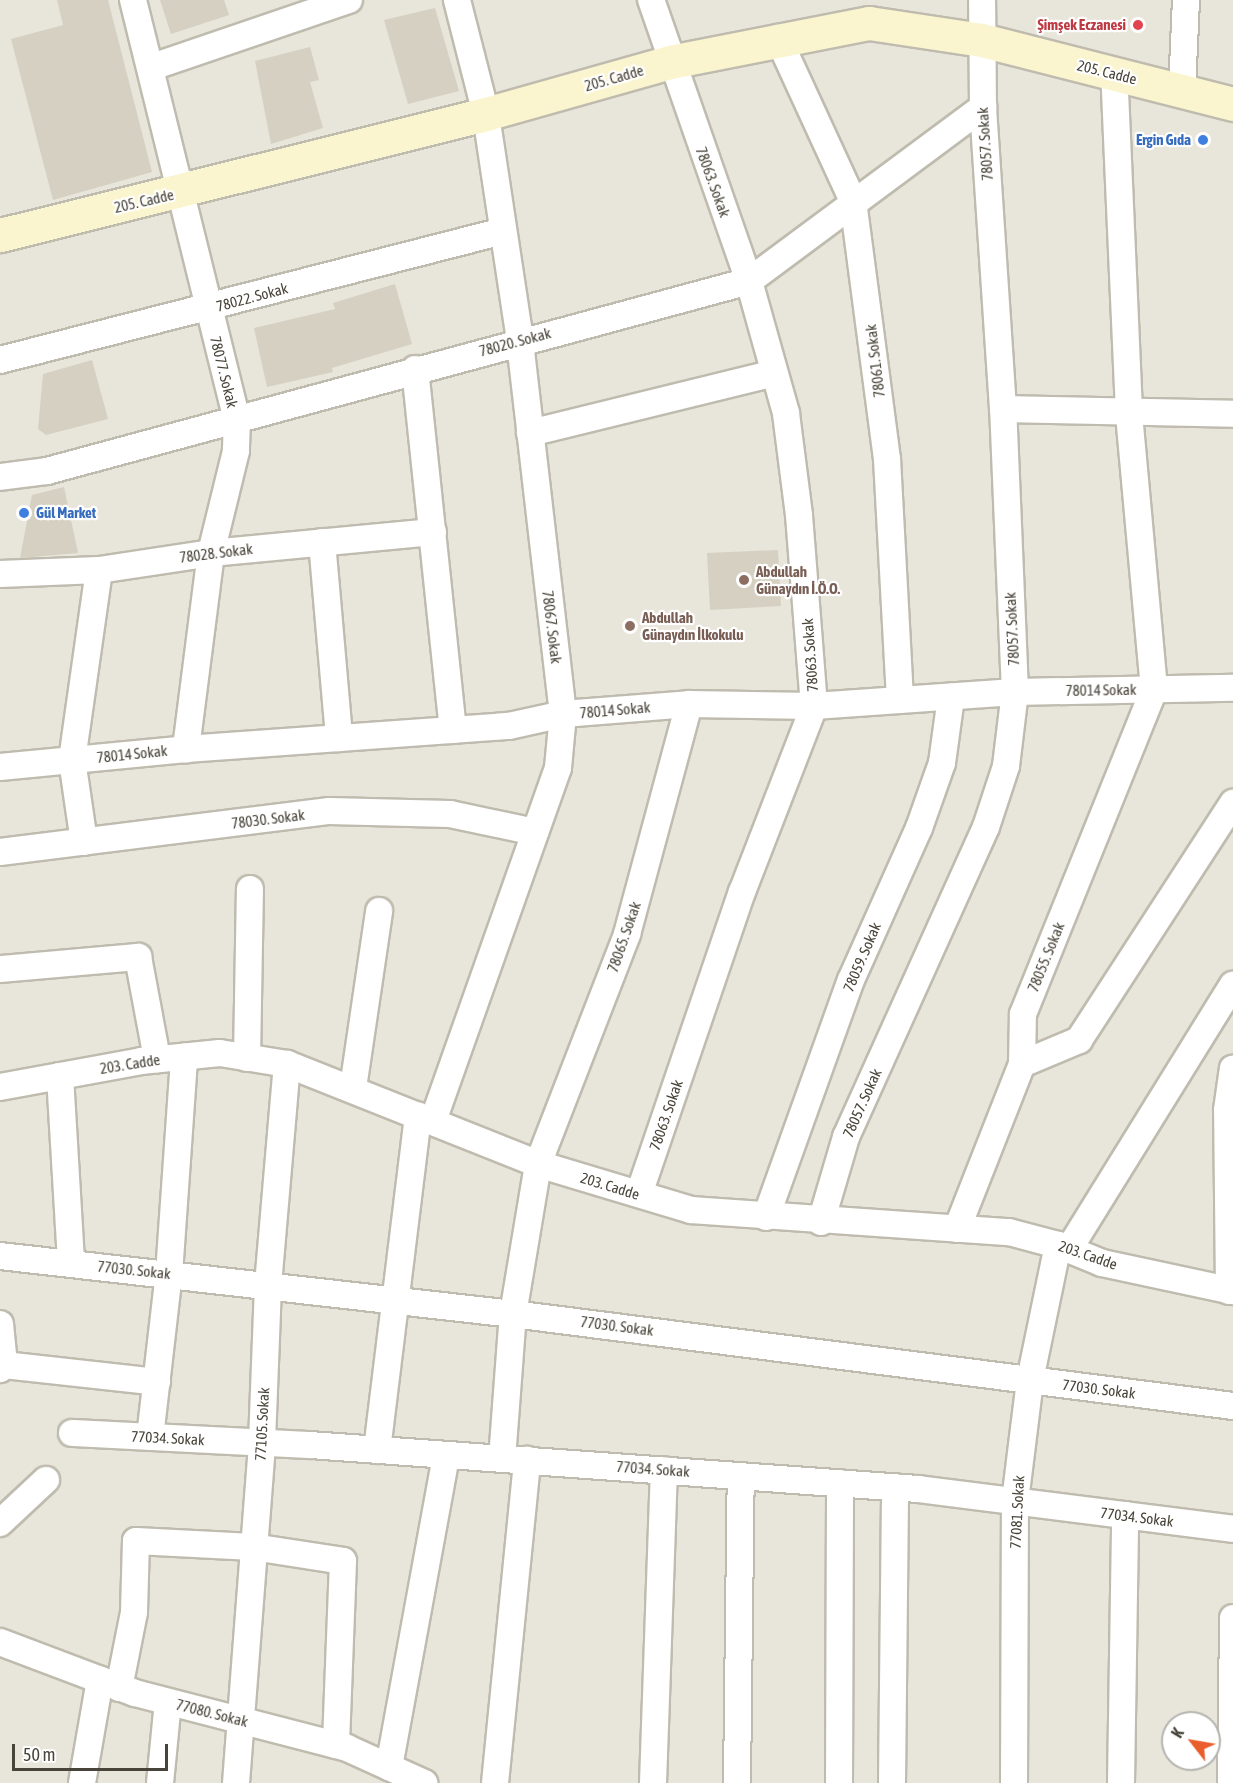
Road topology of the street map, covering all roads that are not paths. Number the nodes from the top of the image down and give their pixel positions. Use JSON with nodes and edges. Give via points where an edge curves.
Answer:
{"nodes":[{"id":1,"x":133,"y":0,"type":"edge"},
{"id":2,"x":349,"y":0,"type":"edge"},
{"id":3,"x":457,"y":0,"type":"edge"},
{"id":4,"x":651,"y":0,"type":"edge"},
{"id":5,"x":982,"y":0,"type":"edge"},
{"id":6,"x":1186,"y":0,"type":"edge"},
{"id":7,"x":778,"y":39,"type":"junction"},
{"id":8,"x":982,"y":40,"type":"junction"},
{"id":9,"x":670,"y":62,"type":"junction"},
{"id":10,"x":152,"y":67,"type":"junction"},
{"id":11,"x":1114,"y":74,"type":"junction"},
{"id":12,"x":1182,"y":91,"type":"junction"},
{"id":13,"x":1233,"y":104,"type":"edge"},
{"id":14,"x":983,"y":107,"type":"junction"},
{"id":15,"x":486,"y":114,"type":"junction"},
{"id":16,"x":181,"y":192,"type":"junction"},
{"id":17,"x":854,"y":201,"type":"junction"},
{"id":18,"x":503,"y":231,"type":"junction"},
{"id":19,"x":0,"y":235,"type":"edge"},
{"id":20,"x":749,"y":281,"type":"junction"},
{"id":21,"x":208,"y":308,"type":"junction"},
{"id":22,"x":520,"y":340,"type":"junction"},
{"id":23,"x":0,"y":360,"type":"edge"},
{"id":24,"x":415,"y":369,"type":"junction"},
{"id":25,"x":774,"y":373,"type":"junction"},
{"id":26,"x":1003,"y":409,"type":"junction"},
{"id":27,"x":1129,"y":412,"type":"junction"},
{"id":28,"x":1233,"y":414,"type":"edge"},
{"id":29,"x":237,"y":419,"type":"junction"},
{"id":30,"x":530,"y":433,"type":"junction"},
{"id":31,"x":0,"y":477,"type":"edge"},
{"id":32,"x":433,"y":532,"type":"junction"},
{"id":33,"x":322,"y":542,"type":"junction"},
{"id":34,"x":211,"y":553,"type":"junction"},
{"id":35,"x":99,"y":570,"type":"junction"},
{"id":36,"x":0,"y":574,"type":"edge"},
{"id":37,"x":1233,"y":688,"type":"edge"},
{"id":38,"x":1154,"y":689,"type":"junction"},
{"id":39,"x":1015,"y":692,"type":"junction"},
{"id":40,"x":951,"y":697,"type":"junction"},
{"id":41,"x":900,"y":700,"type":"junction"},
{"id":42,"x":689,"y":704,"type":"junction"},
{"id":43,"x":814,"y":706,"type":"junction"},
{"id":44,"x":563,"y":714,"type":"junction"},
{"id":45,"x":453,"y":730,"type":"junction"},
{"id":46,"x":339,"y":738,"type":"junction"},
{"id":47,"x":186,"y":749,"type":"junction"},
{"id":48,"x":72,"y":760,"type":"junction"},
{"id":49,"x":0,"y":766,"type":"edge"},
{"id":50,"x":1233,"y":803,"type":"edge"},
{"id":51,"x":535,"y":832,"type":"junction"},
{"id":52,"x":84,"y":842,"type":"junction"},
{"id":53,"x":0,"y":852,"type":"edge"},
{"id":54,"x":250,"y":889,"type":"dead end"},
{"id":55,"x":379,"y":911,"type":"dead end"},
{"id":56,"x":0,"y":969,"type":"edge"},
{"id":57,"x":1233,"y":985,"type":"edge"},
{"id":58,"x":184,"y":1057,"type":"junction"},
{"id":59,"x":248,"y":1058,"type":"junction"},
{"id":60,"x":157,"y":1059,"type":"junction"},
{"id":61,"x":286,"y":1064,"type":"junction"},
{"id":62,"x":1022,"y":1064,"type":"junction"},
{"id":63,"x":1233,"y":1068,"type":"edge"},
{"id":64,"x":60,"y":1076,"type":"junction"},
{"id":65,"x":0,"y":1087,"type":"edge"},
{"id":66,"x":352,"y":1088,"type":"junction"},
{"id":67,"x":425,"y":1118,"type":"junction"},
{"id":68,"x":537,"y":1164,"type":"junction"},
{"id":69,"x":639,"y":1194,"type":"junction"},
{"id":70,"x":765,"y":1217,"type":"junction"},
{"id":71,"x":820,"y":1222,"type":"junction"},
{"id":72,"x":957,"y":1229,"type":"junction"},
{"id":73,"x":1064,"y":1247,"type":"junction"},
{"id":74,"x":0,"y":1256,"type":"edge"},
{"id":75,"x":72,"y":1263,"type":"junction"},
{"id":76,"x":169,"y":1274,"type":"junction"},
{"id":77,"x":268,"y":1285,"type":"junction"},
{"id":78,"x":1231,"y":1291,"type":"edge"},
{"id":79,"x":398,"y":1300,"type":"junction"},
{"id":80,"x":513,"y":1314,"type":"junction"},
{"id":81,"x":0,"y":1324,"type":"edge"},
{"id":82,"x":2,"y":1367,"type":"edge"},
{"id":83,"x":1030,"y":1380,"type":"junction"},
{"id":84,"x":157,"y":1382,"type":"junction"},
{"id":85,"x":1233,"y":1406,"type":"edge"},
{"id":86,"x":72,"y":1433,"type":"dead end"},
{"id":87,"x":150,"y":1437,"type":"junction"},
{"id":88,"x":262,"y":1442,"type":"junction"},
{"id":89,"x":377,"y":1450,"type":"junction"},
{"id":90,"x":446,"y":1455,"type":"junction"},
{"id":91,"x":502,"y":1459,"type":"junction"},
{"id":92,"x":527,"y":1460,"type":"junction"},
{"id":93,"x":664,"y":1470,"type":"junction"},
{"id":94,"x":741,"y":1476,"type":"junction"},
{"id":95,"x":46,"y":1480,"type":"dead end"},
{"id":96,"x":840,"y":1483,"type":"junction"},
{"id":97,"x":896,"y":1487,"type":"junction"},
{"id":98,"x":1015,"y":1501,"type":"junction"},
{"id":99,"x":1125,"y":1515,"type":"junction"},
{"id":100,"x":0,"y":1523,"type":"edge"},
{"id":101,"x":1233,"y":1529,"type":"edge"},
{"id":102,"x":253,"y":1547,"type":"junction"},
{"id":103,"x":1233,"y":1618,"type":"edge"},
{"id":104,"x":0,"y":1641,"type":"edge"},
{"id":105,"x":110,"y":1684,"type":"junction"},
{"id":106,"x":168,"y":1702,"type":"junction"},
{"id":107,"x":244,"y":1722,"type":"junction"},
{"id":108,"x":336,"y":1745,"type":"junction"},
{"id":109,"x":389,"y":1767,"type":"junction"},
{"id":110,"x":82,"y":1783,"type":"edge"},
{"id":111,"x":160,"y":1783,"type":"edge"},
{"id":112,"x":236,"y":1783,"type":"edge"},
{"id":113,"x":424,"y":1783,"type":"edge"},
{"id":114,"x":495,"y":1783,"type":"edge"},
{"id":115,"x":653,"y":1783,"type":"edge"},
{"id":116,"x":737,"y":1783,"type":"edge"},
{"id":117,"x":839,"y":1783,"type":"edge"},
{"id":118,"x":892,"y":1783,"type":"edge"},
{"id":119,"x":1014,"y":1783,"type":"edge"},
{"id":120,"x":1121,"y":1783,"type":"edge"},
{"id":121,"x":1231,"y":1783,"type":"edge"}],
"edges":[{"from":1,"to":10,"type":"street","name":"78077. Sokak"},
{"from":2,"to":10,"type":"street"},
{"from":3,"to":15,"type":"street","name":"78067. Sokak"},
{"from":4,"to":9,"type":"street","name":"78063. Sokak"},
{"from":5,"to":8,"type":"street","name":"78057. Sokak"},
{"from":6,"to":12,"type":"street"},
{"from":7,"to":8,"type":"street","name":"205. Cadde","via":[[869,23]]},
{"from":7,"to":9,"type":"street","name":"205. Cadde"},
{"from":7,"to":17,"type":"street","name":"78061. Sokak"},
{"from":8,"to":11,"type":"street","name":"205. Cadde"},
{"from":8,"to":14,"type":"street","name":"78057. Sokak"},
{"from":9,"to":15,"type":"street","name":"205. Cadde"},
{"from":9,"to":20,"type":"street","name":"78063. Sokak"},
{"from":10,"to":16,"type":"street","name":"78077. Sokak"},
{"from":11,"to":12,"type":"street","name":"205. Cadde"},
{"from":11,"to":27,"type":"street"},
{"from":12,"to":13,"type":"street","name":"205. Cadde"},
{"from":14,"to":17,"type":"street","name":"78020. Sokak"},
{"from":14,"to":26,"type":"street","name":"78057. Sokak"},
{"from":15,"to":16,"type":"street","name":"205. Cadde"},
{"from":15,"to":18,"type":"street","name":"78067. Sokak"},
{"from":16,"to":19,"type":"street","name":"205. Cadde"},
{"from":16,"to":21,"type":"street","name":"78077. Sokak"},
{"from":17,"to":20,"type":"street","name":"78020. Sokak"},
{"from":17,"to":41,"type":"street","name":"78061. Sokak","via":[[886,459]]},
{"from":18,"to":21,"type":"street","name":"78022. Sokak"},
{"from":18,"to":22,"type":"street","name":"78067. Sokak"},
{"from":20,"to":22,"type":"street","name":"78020. Sokak"},
{"from":20,"to":25,"type":"street","name":"78063. Sokak"},
{"from":21,"to":23,"type":"street","name":"78022. Sokak"},
{"from":21,"to":29,"type":"street","name":"78077. Sokak"},
{"from":22,"to":24,"type":"street","name":"78020. Sokak"},
{"from":22,"to":30,"type":"street","name":"78067. Sokak"},
{"from":24,"to":29,"type":"street","name":"78020. Sokak"},
{"from":24,"to":32,"type":"street"},
{"from":25,"to":30,"type":"street"},
{"from":25,"to":43,"type":"street","name":"78063. Sokak","via":[[786,413],[800,515]]},
{"from":26,"to":27,"type":"street"},
{"from":26,"to":39,"type":"street","name":"78057. Sokak"},
{"from":27,"to":28,"type":"street"},
{"from":27,"to":38,"type":"street"},
{"from":29,"to":31,"type":"street","name":"78020. Sokak","via":[[47,471]]},
{"from":29,"to":34,"type":"street","name":"78077. Sokak","via":[[236,451]]},
{"from":30,"to":44,"type":"street","name":"78067. Sokak"},
{"from":32,"to":33,"type":"street","name":"78028. Sokak"},
{"from":32,"to":45,"type":"street"},
{"from":33,"to":34,"type":"street","name":"78028. Sokak"},
{"from":33,"to":46,"type":"street"},
{"from":34,"to":35,"type":"street","name":"78028. Sokak"},
{"from":34,"to":47,"type":"street","name":"78077. Sokak"},
{"from":35,"to":36,"type":"street","name":"78028. Sokak"},
{"from":35,"to":48,"type":"street"},
{"from":37,"to":38,"type":"street","name":"78014 Sokak"},
{"from":38,"to":39,"type":"street","name":"78014 Sokak"},
{"from":38,"to":62,"type":"street","name":"78055. Sokak","via":[[1023,1014]]},
{"from":39,"to":40,"type":"street","name":"78014 Sokak"},
{"from":39,"to":71,"type":"street","name":"78057. Sokak","via":[[1006,766],[986,827],[846,1137]]},
{"from":40,"to":41,"type":"street","name":"78014 Sokak"},
{"from":40,"to":70,"type":"street","name":"78059. Sokak","via":[[942,764],[919,828],[851,980]]},
{"from":41,"to":43,"type":"street","name":"78014 Sokak"},
{"from":42,"to":43,"type":"street","name":"78014 Sokak"},
{"from":42,"to":44,"type":"street","name":"78014 Sokak"},
{"from":42,"to":68,"type":"street","name":"78065. Sokak","via":[[627,934]]},
{"from":43,"to":69,"type":"street","name":"78063. Sokak","via":[[742,892]]},
{"from":44,"to":45,"type":"street","name":"78014 Sokak","via":[[509,726]]},
{"from":44,"to":51,"type":"street","name":"78067. Sokak","via":[[558,768]]},
{"from":45,"to":46,"type":"street","name":"78014 Sokak"},
{"from":46,"to":47,"type":"street","name":"78014 Sokak"},
{"from":47,"to":48,"type":"street","name":"78014 Sokak"},
{"from":48,"to":49,"type":"street","name":"78014 Sokak"},
{"from":48,"to":52,"type":"street"},
{"from":50,"to":62,"type":"street","via":[[1079,1040]]},
{"from":51,"to":52,"type":"street","name":"78030. Sokak","via":[[450,814],[329,811]]},
{"from":51,"to":67,"type":"street","name":"78067. Sokak"},
{"from":52,"to":53,"type":"street","name":"78030. Sokak"},
{"from":54,"to":59,"type":"street"},
{"from":55,"to":66,"type":"street"},
{"from":56,"to":60,"type":"street","via":[[138,957]]},
{"from":57,"to":73,"type":"street"},
{"from":58,"to":59,"type":"street","name":"203. Cadde","via":[[220,1053]]},
{"from":58,"to":60,"type":"street","name":"203. Cadde"},
{"from":58,"to":76,"type":"street"},
{"from":59,"to":61,"type":"street","name":"203. Cadde"},
{"from":60,"to":64,"type":"street","name":"203. Cadde"},
{"from":61,"to":66,"type":"street","name":"203. Cadde"},
{"from":61,"to":77,"type":"street","name":"77105. Sokak"},
{"from":62,"to":72,"type":"street","name":"78055. Sokak"},
{"from":63,"to":78,"type":"street","via":[[1227,1110]]},
{"from":64,"to":65,"type":"street","name":"203. Cadde"},
{"from":64,"to":75,"type":"street"},
{"from":66,"to":67,"type":"street","name":"203. Cadde"},
{"from":67,"to":68,"type":"street","name":"203. Cadde"},
{"from":67,"to":79,"type":"street","name":"78067. Sokak"},
{"from":68,"to":69,"type":"street","name":"203. Cadde"},
{"from":68,"to":80,"type":"street","name":"78065. Sokak"},
{"from":69,"to":70,"type":"street","name":"203. Cadde","via":[[691,1210]]},
{"from":70,"to":71,"type":"street","name":"203. Cadde"},
{"from":71,"to":72,"type":"street","name":"203. Cadde"},
{"from":72,"to":73,"type":"street","name":"203. Cadde","via":[[1010,1232]]},
{"from":73,"to":78,"type":"street","name":"203. Cadde","via":[[1102,1263]]},
{"from":73,"to":83,"type":"street","name":"77081. Sokak"},
{"from":74,"to":75,"type":"street","name":"77030. Sokak"},
{"from":75,"to":76,"type":"street","name":"77030. Sokak"},
{"from":76,"to":77,"type":"street","name":"77030. Sokak"},
{"from":76,"to":84,"type":"street"},
{"from":77,"to":79,"type":"street","name":"77030. Sokak"},
{"from":77,"to":88,"type":"street","name":"77105. Sokak"},
{"from":79,"to":80,"type":"street","name":"77030. Sokak"},
{"from":79,"to":89,"type":"street","name":"78067. Sokak"},
{"from":80,"to":83,"type":"street","name":"77030. Sokak"},
{"from":80,"to":91,"type":"street","name":"78065. Sokak"},
{"from":81,"to":82,"type":"street"},
{"from":82,"to":84,"type":"street"},
{"from":83,"to":85,"type":"street","name":"77030. Sokak"},
{"from":83,"to":98,"type":"street","name":"77081. Sokak"},
{"from":84,"to":87,"type":"street"},
{"from":86,"to":87,"type":"street","name":"77034. Sokak"},
{"from":87,"to":88,"type":"street","name":"77034. Sokak"},
{"from":88,"to":89,"type":"street","name":"77034. Sokak"},
{"from":88,"to":102,"type":"street","name":"77105. Sokak"},
{"from":89,"to":90,"type":"street","name":"77034. Sokak"},
{"from":90,"to":91,"type":"street","name":"77034. Sokak"},
{"from":90,"to":109,"type":"street"},
{"from":91,"to":92,"type":"street","name":"77034. Sokak"},
{"from":92,"to":93,"type":"street","name":"77034. Sokak"},
{"from":92,"to":114,"type":"street"},
{"from":93,"to":94,"type":"street","name":"77034. Sokak"},
{"from":93,"to":115,"type":"street"},
{"from":94,"to":96,"type":"street","name":"77034. Sokak"},
{"from":94,"to":116,"type":"street"},
{"from":95,"to":100,"type":"street"},
{"from":96,"to":97,"type":"street","name":"77034. Sokak"},
{"from":96,"to":117,"type":"street"},
{"from":97,"to":98,"type":"street","name":"77034. Sokak"},
{"from":97,"to":118,"type":"street"},
{"from":98,"to":99,"type":"street","name":"77034. Sokak"},
{"from":98,"to":119,"type":"street","name":"77081. Sokak"},
{"from":99,"to":101,"type":"street","name":"77034. Sokak"},
{"from":99,"to":120,"type":"street"},
{"from":102,"to":105,"type":"street","via":[[136,1541],[134,1612]]},
{"from":102,"to":107,"type":"street","name":"77105. Sokak"},
{"from":102,"to":108,"type":"street","via":[[343,1561]]},
{"from":103,"to":121,"type":"street"},
{"from":104,"to":105,"type":"street","name":"77080. Sokak"},
{"from":105,"to":106,"type":"street","name":"77080. Sokak"},
{"from":105,"to":110,"type":"street"},
{"from":106,"to":107,"type":"street","name":"77080. Sokak"},
{"from":106,"to":111,"type":"street"},
{"from":107,"to":108,"type":"street","name":"77080. Sokak"},
{"from":107,"to":112,"type":"street","name":"77105. Sokak"},
{"from":108,"to":109,"type":"street","name":"77080. Sokak"},
{"from":109,"to":113,"type":"street","name":"77080. Sokak"}]}
